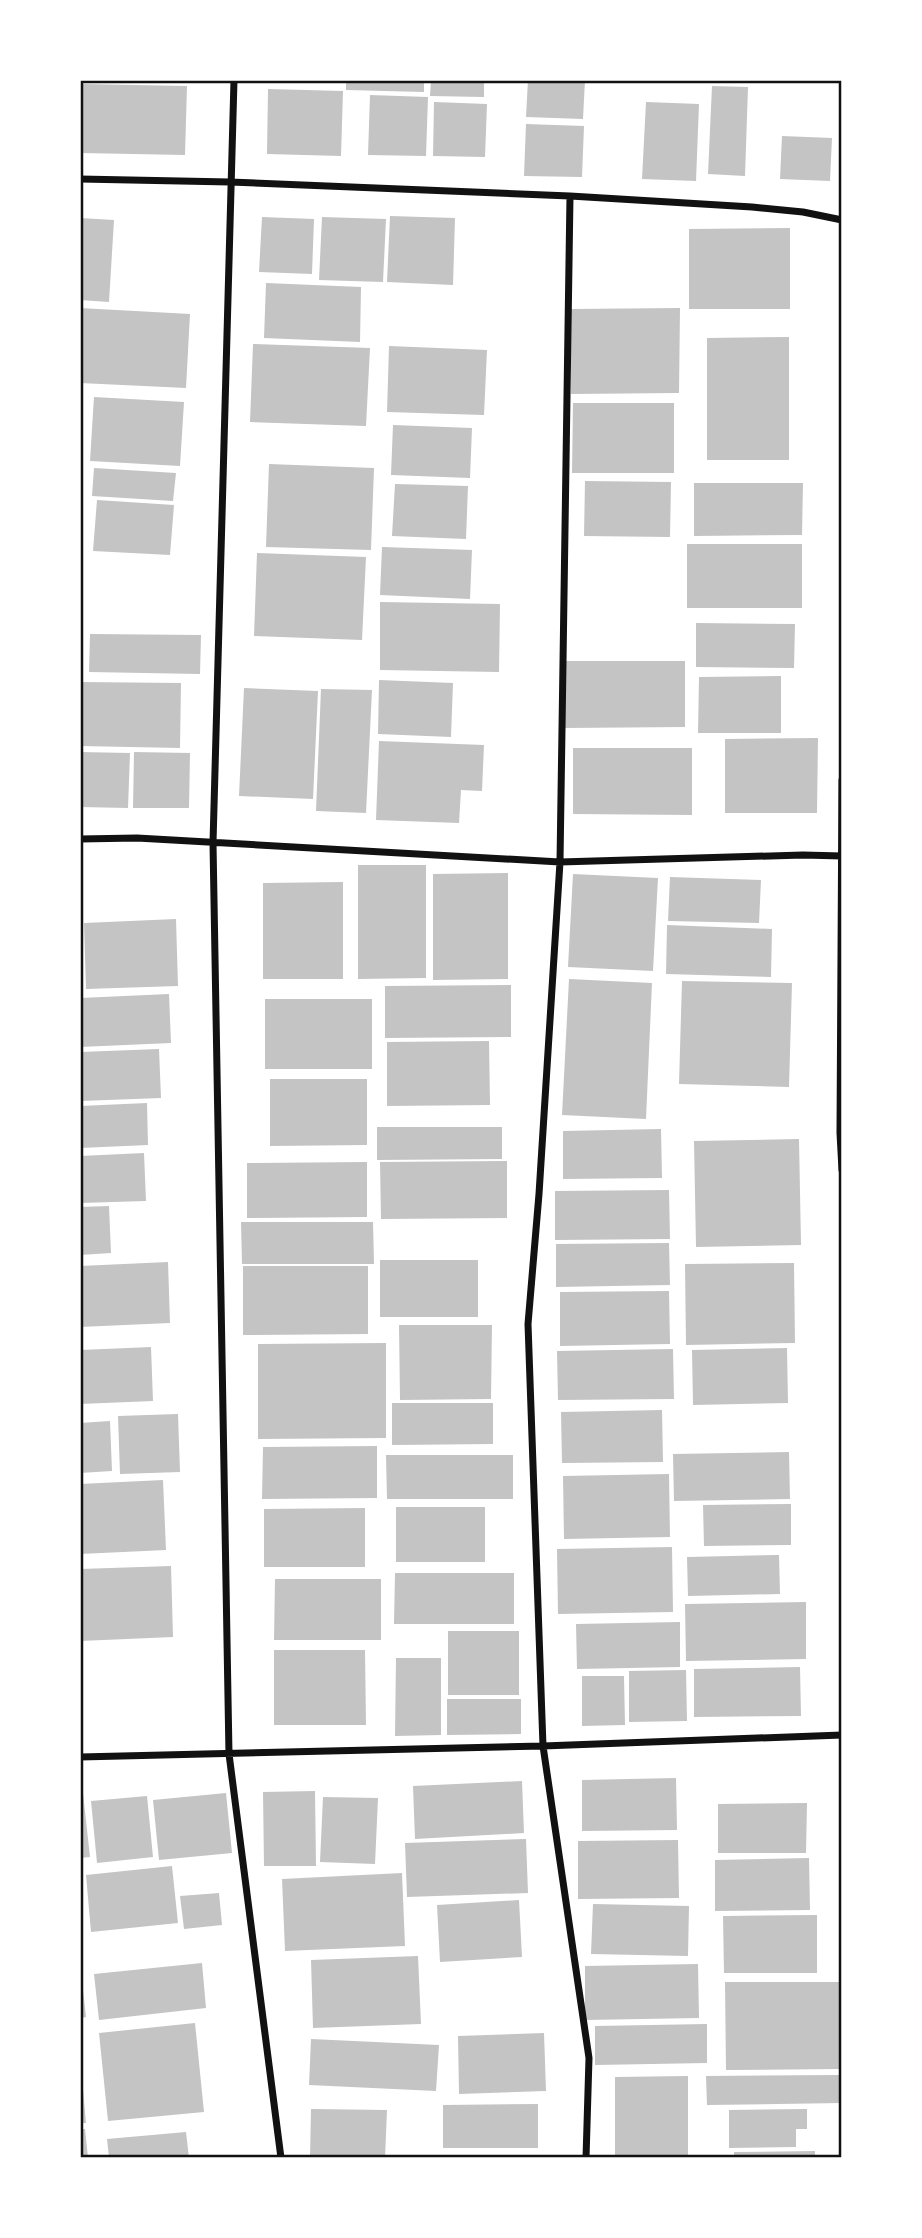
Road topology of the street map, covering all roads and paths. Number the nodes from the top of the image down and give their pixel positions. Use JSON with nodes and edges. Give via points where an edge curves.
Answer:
{"nodes":[{"id":1,"x":234,"y":80,"type":"edge"},
{"id":2,"x":80,"y":179,"type":"edge"},
{"id":3,"x":230,"y":182,"type":"junction"},
{"id":4,"x":570,"y":195,"type":"junction"},
{"id":5,"x":842,"y":220,"type":"edge"},
{"id":6,"x":842,"y":780,"type":"edge"},
{"id":7,"x":80,"y":839,"type":"edge"},
{"id":8,"x":213,"y":843,"type":"junction"},
{"id":9,"x":841,"y":856,"type":"edge"},
{"id":10,"x":560,"y":862,"type":"junction"},
{"id":11,"x":841,"y":1133,"type":"edge"},
{"id":12,"x":842,"y":1170,"type":"edge"},
{"id":13,"x":842,"y":1735,"type":"edge"},
{"id":14,"x":543,"y":1746,"type":"junction"},
{"id":15,"x":229,"y":1754,"type":"junction"},
{"id":16,"x":80,"y":1757,"type":"edge"},
{"id":17,"x":281,"y":2158,"type":"edge"},
{"id":18,"x":586,"y":2158,"type":"edge"}],
"edges":[{"from":1,"to":3,"type":"street"},
{"from":2,"to":3,"type":"street"},
{"from":3,"to":4,"type":"street"},
{"from":3,"to":8,"type":"street"},
{"from":4,"to":5,"type":"street","via":[[752,207]]},
{"from":4,"to":10,"type":"street"},
{"from":6,"to":9,"type":"street"},
{"from":7,"to":8,"type":"street"},
{"from":8,"to":10,"type":"street"},
{"from":8,"to":15,"type":"street"},
{"from":9,"to":10,"type":"street"},
{"from":9,"to":11,"type":"street"},
{"from":10,"to":14,"type":"street","via":[[528,1324]]},
{"from":11,"to":12,"type":"street"},
{"from":13,"to":14,"type":"street"},
{"from":14,"to":15,"type":"street"},
{"from":14,"to":18,"type":"street","via":[[589,2058]]},
{"from":15,"to":16,"type":"street"},
{"from":15,"to":17,"type":"street"}]}
